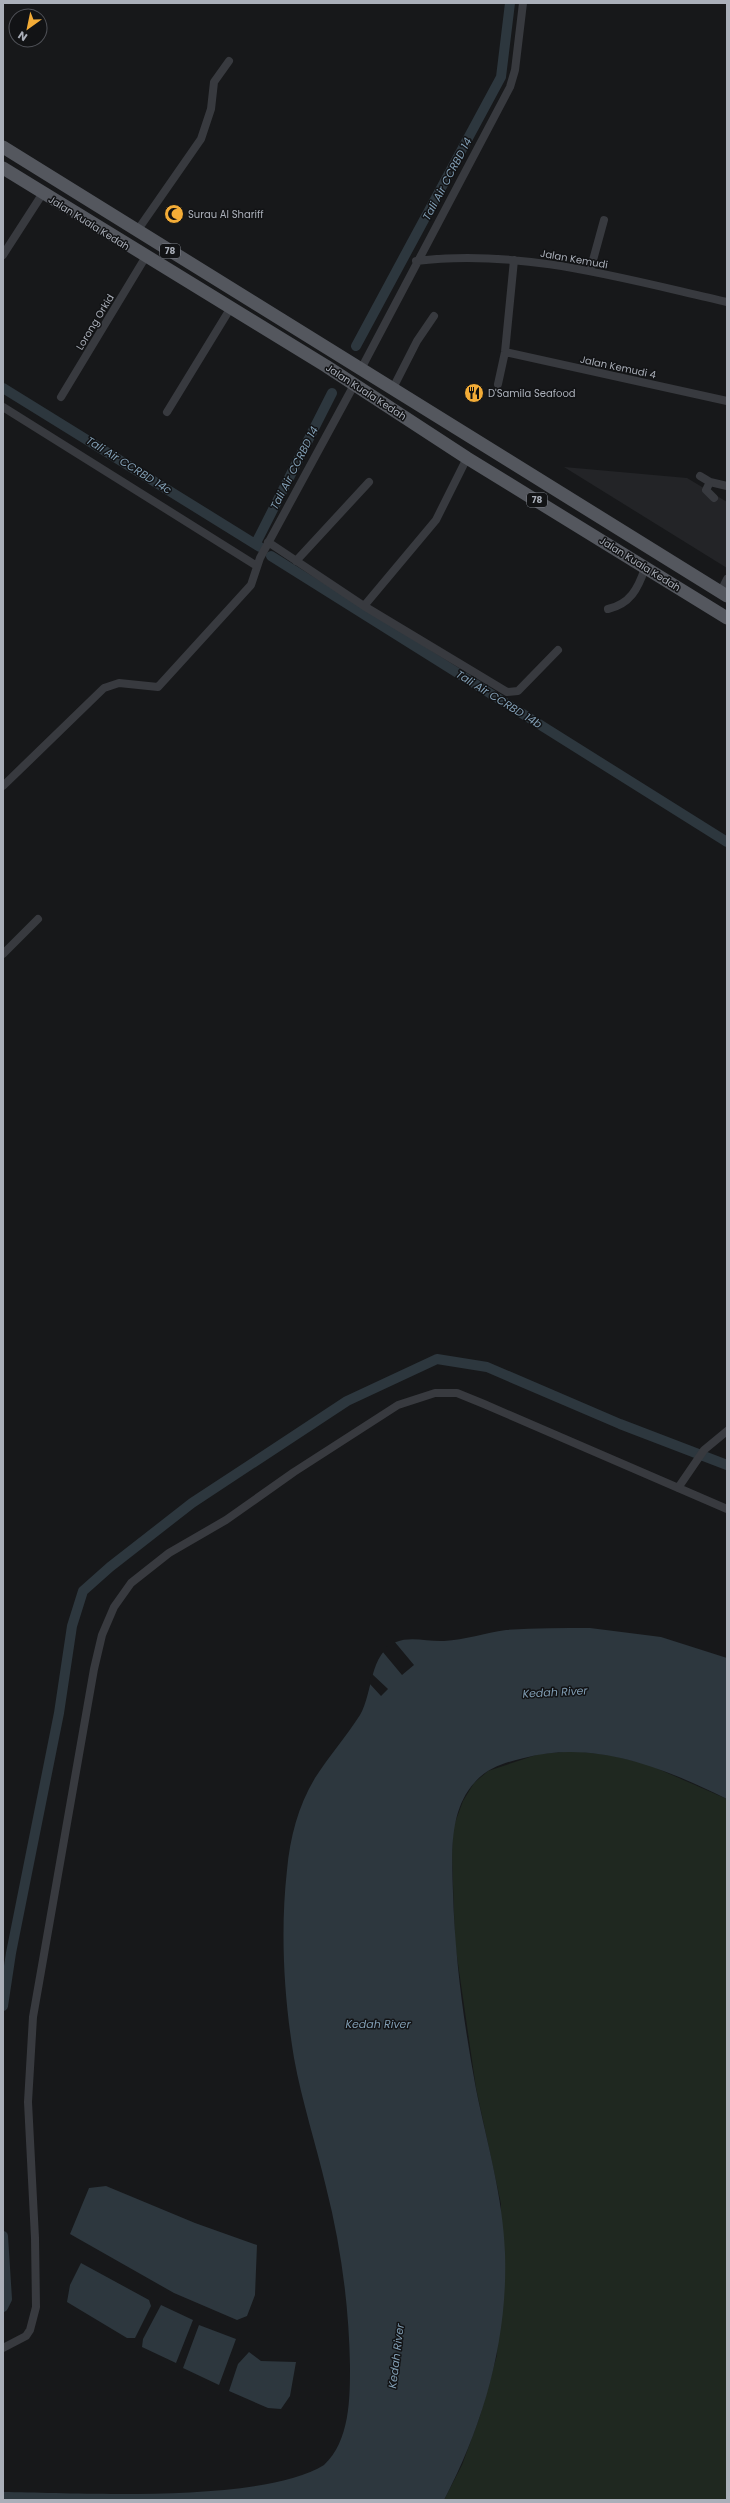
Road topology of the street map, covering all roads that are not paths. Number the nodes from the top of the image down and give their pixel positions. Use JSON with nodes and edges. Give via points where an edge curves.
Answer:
{"nodes":[{"id":1,"x":523,"y":3,"type":"edge"},
{"id":2,"x":229,"y":60,"type":"dead end"},
{"id":3,"x":3,"y":147,"type":"edge"},
{"id":4,"x":3,"y":168,"type":"edge"},
{"id":5,"x":43,"y":193,"type":"junction"},
{"id":6,"x":604,"y":220,"type":"dead end"},
{"id":7,"x":137,"y":230,"type":"junction"},
{"id":8,"x":3,"y":255,"type":"edge"},
{"id":9,"x":145,"y":258,"type":"junction"},
{"id":10,"x":416,"y":260,"type":"junction"},
{"id":11,"x":514,"y":260,"type":"junction"},
{"id":12,"x":590,"y":271,"type":"junction"},
{"id":13,"x":727,"y":302,"type":"edge"},
{"id":14,"x":230,"y":309,"type":"junction"},
{"id":15,"x":434,"y":316,"type":"dead end"},
{"id":16,"x":505,"y":352,"type":"junction"},
{"id":17,"x":358,"y":368,"type":"junction"},
{"id":18,"x":351,"y":383,"type":"junction"},
{"id":19,"x":498,"y":384,"type":"dead end"},
{"id":20,"x":392,"y":390,"type":"junction"},
{"id":21,"x":61,"y":397,"type":"dead end"},
{"id":22,"x":727,"y":401,"type":"edge"},
{"id":23,"x":3,"y":407,"type":"edge"},
{"id":24,"x":167,"y":412,"type":"dead end"},
{"id":25,"x":467,"y":458,"type":"junction"},
{"id":26,"x":700,"y":476,"type":"dead end"},
{"id":27,"x":369,"y":482,"type":"dead end"},
{"id":28,"x":710,"y":482,"type":"junction"},
{"id":29,"x":727,"y":486,"type":"edge"},
{"id":30,"x":714,"y":498,"type":"dead end"},
{"id":31,"x":267,"y":544,"type":"junction"},
{"id":32,"x":296,"y":561,"type":"junction"},
{"id":33,"x":258,"y":562,"type":"junction"},
{"id":34,"x":645,"y":568,"type":"junction"},
{"id":35,"x":727,"y":579,"type":"edge"},
{"id":36,"x":724,"y":594,"type":"edge"},
{"id":37,"x":364,"y":606,"type":"junction"},
{"id":38,"x":608,"y":609,"type":"dead end"},
{"id":39,"x":727,"y":618,"type":"edge"},
{"id":40,"x":558,"y":650,"type":"dead end"},
{"id":41,"x":3,"y":786,"type":"edge"},
{"id":42,"x":38,"y":919,"type":"dead end"},
{"id":43,"x":3,"y":954,"type":"edge"},
{"id":44,"x":727,"y":1431,"type":"edge"},
{"id":45,"x":678,"y":1488,"type":"junction"},
{"id":46,"x":727,"y":1510,"type":"edge"},
{"id":47,"x":3,"y":2348,"type":"edge"}],
"edges":[{"from":1,"to":10,"type":"street","via":[[515,70],[510,87]]},
{"from":2,"to":7,"type":"street","via":[[214,82],[211,109],[201,139]]},
{"from":3,"to":7,"type":"main road","name":"Jalan Kuala Kedah","number":"78"},
{"from":4,"to":5,"type":"main road","name":"Jalan Kuala Kedah","number":"78"},
{"from":5,"to":8,"type":"street"},
{"from":5,"to":9,"type":"main road","name":"Jalan Kuala Kedah","number":"78"},
{"from":6,"to":12,"type":"street"},
{"from":7,"to":17,"type":"main road","name":"Jalan Kuala Kedah","number":"78"},
{"from":9,"to":14,"type":"main road","name":"Jalan Kuala Kedah","number":"78"},
{"from":9,"to":21,"type":"street","name":"Lorong Orkid"},
{"from":10,"to":11,"type":"street","name":"Jalan Kemudi","via":[[473,256]]},
{"from":10,"to":17,"type":"street"},
{"from":11,"to":12,"type":"street","name":"Jalan Kemudi"},
{"from":11,"to":16,"type":"street"},
{"from":12,"to":13,"type":"street","name":"Jalan Kemudi"},
{"from":14,"to":18,"type":"main road","name":"Jalan Kuala Kedah","number":"78"},
{"from":14,"to":24,"type":"street"},
{"from":15,"to":20,"type":"street","via":[[417,341]]},
{"from":16,"to":19,"type":"street"},
{"from":16,"to":22,"type":"street","name":"Jalan Kemudi 4"},
{"from":17,"to":20,"type":"main road","name":"Jalan Kuala Kedah","number":"78"},
{"from":18,"to":25,"type":"main road","name":"Jalan Kuala Kedah","number":"78"},
{"from":18,"to":31,"type":"street"},
{"from":20,"to":36,"type":"main road","name":"Jalan Kuala Kedah","number":"78"},
{"from":23,"to":33,"type":"street"},
{"from":25,"to":34,"type":"main road","name":"Jalan Kuala Kedah","number":"78"},
{"from":25,"to":37,"type":"street","via":[[436,520]]},
{"from":26,"to":28,"type":"street"},
{"from":27,"to":32,"type":"street"},
{"from":28,"to":29,"type":"street"},
{"from":28,"to":30,"type":"street","via":[[706,490]]},
{"from":31,"to":32,"type":"street"},
{"from":31,"to":33,"type":"street"},
{"from":32,"to":37,"type":"street"},
{"from":33,"to":41,"type":"street","via":[[251,585],[158,687],[119,683],[104,688]]},
{"from":34,"to":38,"type":"street","via":[[633,595],[619,606]]},
{"from":34,"to":39,"type":"main road","name":"Jalan Kuala Kedah","number":"78"},
{"from":35,"to":36,"type":"street"},
{"from":37,"to":40,"type":"street","via":[[507,692],[518,691]]},
{"from":42,"to":43,"type":"street"},
{"from":44,"to":45,"type":"street","via":[[704,1450]]},
{"from":45,"to":46,"type":"street"},
{"from":45,"to":47,"type":"street","via":[[457,1393],[435,1392],[398,1405],[294,1472],[226,1520],[169,1554],[144,1571],[127,1588],[109,1617],[94,1670],[33,2017],[28,2102],[36,2308],[26,2336]]}]}
